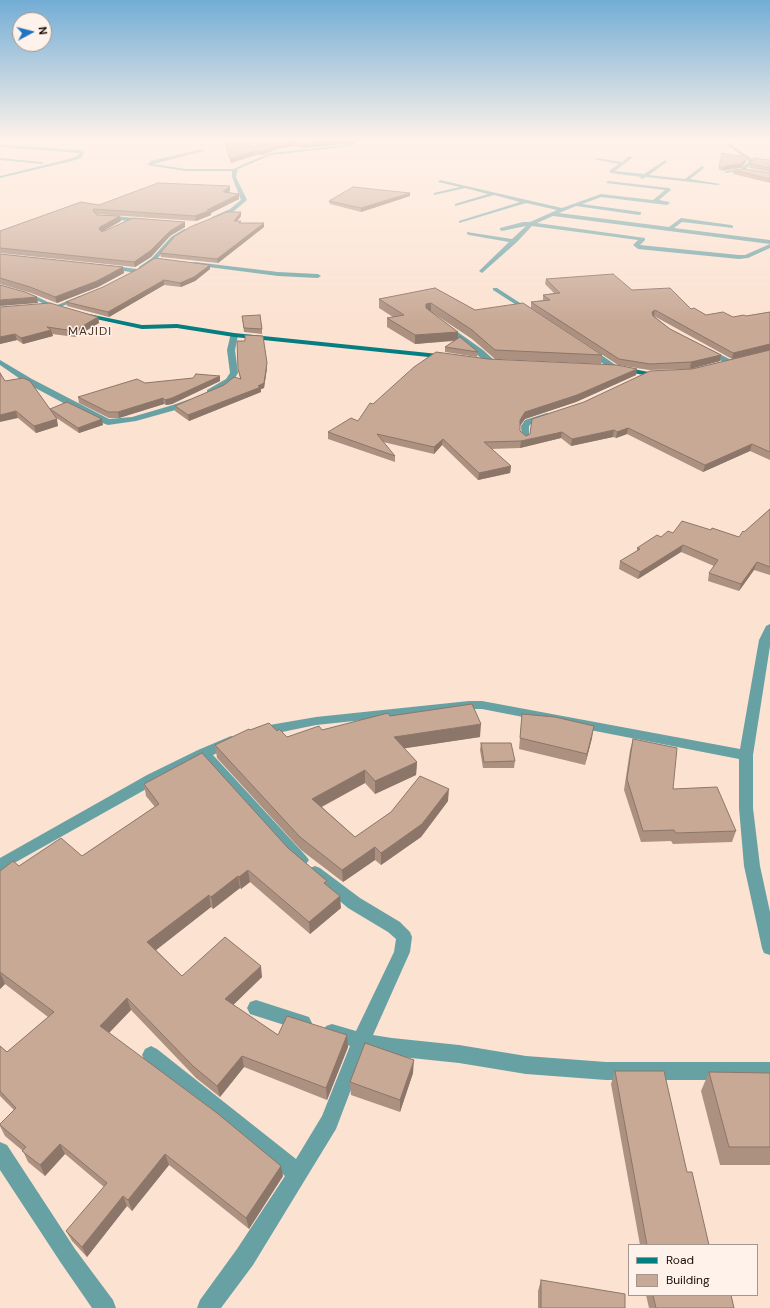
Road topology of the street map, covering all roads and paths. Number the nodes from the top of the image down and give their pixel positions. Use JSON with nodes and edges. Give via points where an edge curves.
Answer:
{"nodes":[{"id":1,"x":244,"y":200,"type":"edge"},
{"id":2,"x":474,"y":200,"type":"edge"},
{"id":3,"x":521,"y":200,"type":"edge"},
{"id":4,"x":589,"y":200,"type":"edge"},
{"id":5,"x":640,"y":200,"type":"edge"},
{"id":6,"x":657,"y":200,"type":"edge"},
{"id":7,"x":525,"y":201,"type":"junction"},
{"id":8,"x":654,"y":202,"type":"junction"},
{"id":9,"x":667,"y":203,"type":"dead end"},
{"id":10,"x":457,"y":205,"type":"dead end"},
{"id":11,"x":576,"y":205,"type":"junction"},
{"id":12,"x":562,"y":210,"type":"junction"},
{"id":13,"x":639,"y":212,"type":"dead end"},
{"id":14,"x":552,"y":214,"type":"junction"},
{"id":15,"x":98,"y":216,"type":"edge"},
{"id":16,"x":131,"y":220,"type":"junction"},
{"id":17,"x":211,"y":220,"type":"edge"},
{"id":18,"x":154,"y":222,"type":"edge"},
{"id":19,"x":461,"y":222,"type":"dead end"},
{"id":20,"x":125,"y":224,"type":"edge"},
{"id":21,"x":183,"y":224,"type":"edge"},
{"id":22,"x":531,"y":224,"type":"junction"},
{"id":23,"x":731,"y":227,"type":"dead end"},
{"id":24,"x":502,"y":229,"type":"dead end"},
{"id":25,"x":670,"y":229,"type":"junction"},
{"id":26,"x":469,"y":233,"type":"dead end"},
{"id":27,"x":515,"y":241,"type":"junction"},
{"id":28,"x":770,"y":242,"type":"edge"},
{"id":29,"x":770,"y":246,"type":"edge"},
{"id":30,"x":154,"y":259,"type":"junction"},
{"id":31,"x":162,"y":260,"type":"edge"},
{"id":32,"x":186,"y":263,"type":"edge"},
{"id":33,"x":102,"y":266,"type":"edge"},
{"id":34,"x":482,"y":271,"type":"dead end"},
{"id":35,"x":318,"y":276,"type":"dead end"},
{"id":36,"x":0,"y":287,"type":"edge"},
{"id":37,"x":495,"y":289,"type":"dead end"},
{"id":38,"x":89,"y":294,"type":"edge"},
{"id":39,"x":33,"y":306,"type":"edge"},
{"id":40,"x":55,"y":306,"type":"junction"},
{"id":41,"x":540,"y":318,"type":"edge"},
{"id":42,"x":440,"y":321,"type":"edge"},
{"id":43,"x":234,"y":335,"type":"junction"},
{"id":44,"x":584,"y":347,"type":"edge"},
{"id":45,"x":702,"y":348,"type":"edge"},
{"id":46,"x":453,"y":357,"type":"edge"},
{"id":47,"x":476,"y":360,"type":"edge"},
{"id":48,"x":0,"y":362,"type":"edge"},
{"id":49,"x":718,"y":366,"type":"edge"},
{"id":50,"x":602,"y":367,"type":"edge"},
{"id":51,"x":616,"y":368,"type":"junction"},
{"id":52,"x":668,"y":373,"type":"edge"},
{"id":53,"x":649,"y":374,"type":"junction"},
{"id":54,"x":635,"y":380,"type":"edge"},
{"id":55,"x":558,"y":412,"type":"edge"},
{"id":56,"x":525,"y":438,"type":"edge"},
{"id":57,"x":770,"y":628,"type":"edge"},
{"id":58,"x":203,"y":753,"type":"junction"},
{"id":59,"x":746,"y":755,"type":"junction"},
{"id":60,"x":0,"y":865,"type":"edge"},
{"id":61,"x":770,"y":948,"type":"edge"},
{"id":62,"x":256,"y":1008,"type":"dead end"},
{"id":63,"x":361,"y":1041,"type":"junction"},
{"id":64,"x":151,"y":1055,"type":"dead end"},
{"id":65,"x":770,"y":1072,"type":"edge"},
{"id":66,"x":0,"y":1152,"type":"edge"},
{"id":67,"x":298,"y":1174,"type":"junction"},
{"id":68,"x":105,"y":1308,"type":"edge"},
{"id":69,"x":208,"y":1308,"type":"edge"}],
"edges":[{"from":1,"to":17,"type":"street","via":[[232,210]]},
{"from":2,"to":10,"type":"street"},
{"from":3,"to":7,"type":"street"},
{"from":4,"to":11,"type":"street"},
{"from":5,"to":8,"type":"street"},
{"from":6,"to":8,"type":"street"},
{"from":7,"to":12,"type":"street"},
{"from":7,"to":19,"type":"street"},
{"from":8,"to":9,"type":"street"},
{"from":11,"to":12,"type":"street"},
{"from":11,"to":13,"type":"street"},
{"from":12,"to":14,"type":"street"},
{"from":14,"to":22,"type":"street"},
{"from":14,"to":25,"type":"street"},
{"from":15,"to":16,"type":"street"},
{"from":16,"to":18,"type":"street"},
{"from":16,"to":20,"type":"street"},
{"from":21,"to":30,"type":"street","via":[[191,226],[173,238]]},
{"from":22,"to":24,"type":"street"},
{"from":22,"to":27,"type":"street"},
{"from":22,"to":29,"type":"street","via":[[645,238],[636,245],[638,247],[746,257]]},
{"from":23,"to":25,"type":"street","via":[[683,220]]},
{"from":25,"to":28,"type":"street"},
{"from":26,"to":27,"type":"street"},
{"from":27,"to":34,"type":"street"},
{"from":30,"to":31,"type":"street"},
{"from":30,"to":33,"type":"street","via":[[133,273]]},
{"from":32,"to":35,"type":"street"},
{"from":36,"to":40,"type":"street"},
{"from":37,"to":41,"type":"street"},
{"from":38,"to":40,"type":"street"},
{"from":39,"to":40,"type":"street"},
{"from":40,"to":43,"type":"street","via":[[93,318],[142,327],[177,326]]},
{"from":42,"to":47,"type":"street","via":[[495,362]]},
{"from":43,"to":46,"type":"street"},
{"from":43,"to":48,"type":"street","via":[[231,350],[234,373],[221,387],[176,407],[133,419],[108,422],[29,381]]},
{"from":44,"to":51,"type":"street"},
{"from":45,"to":49,"type":"street","via":[[735,361]]},
{"from":50,"to":51,"type":"street"},
{"from":51,"to":53,"type":"street"},
{"from":52,"to":53,"type":"street"},
{"from":53,"to":54,"type":"street"},
{"from":55,"to":56,"type":"street","via":[[528,422],[525,426]]},
{"from":57,"to":59,"type":"street","via":[[765,640]]},
{"from":58,"to":59,"type":"street","via":[[249,734],[274,728],[316,721],[482,705]]},
{"from":58,"to":60,"type":"street"},
{"from":58,"to":63,"type":"street","via":[[295,855],[354,903],[394,927],[404,937],[402,952]]},
{"from":59,"to":61,"type":"street","via":[[746,808],[752,866]]},
{"from":62,"to":63,"type":"street"},
{"from":63,"to":65,"type":"street","via":[[526,1065],[606,1071]]},
{"from":63,"to":67,"type":"street","via":[[329,1122]]},
{"from":64,"to":67,"type":"street"},
{"from":66,"to":68,"type":"street"},
{"from":67,"to":69,"type":"street","via":[[245,1257]]}]}
